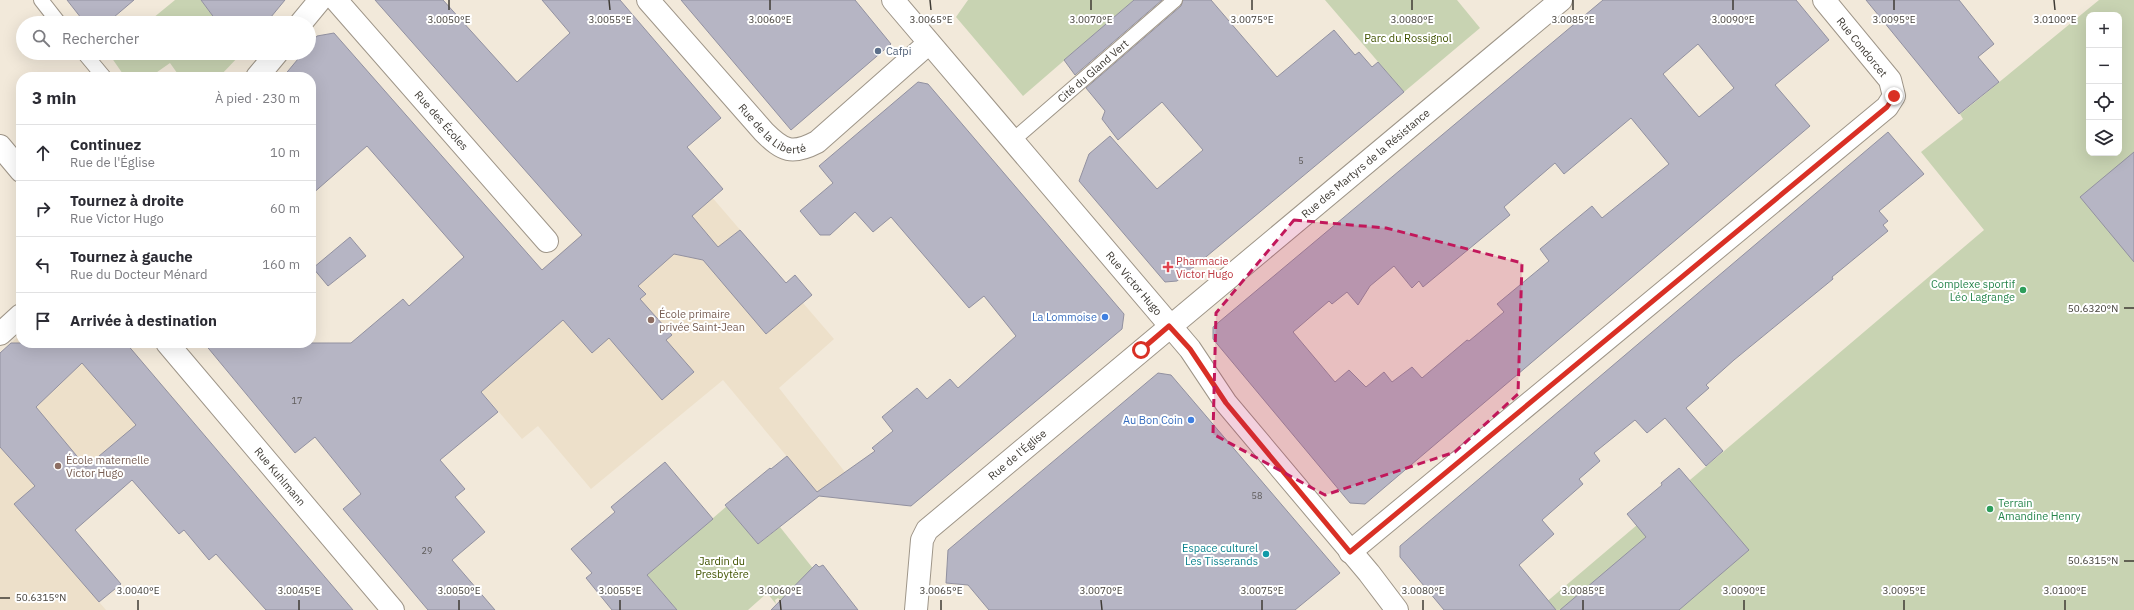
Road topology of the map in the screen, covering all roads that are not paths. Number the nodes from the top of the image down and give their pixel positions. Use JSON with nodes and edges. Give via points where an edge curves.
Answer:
{"nodes":[{"id":1,"x":41,"y":0,"type":"edge"},
{"id":2,"x":320,"y":0,"type":"edge"},
{"id":3,"x":336,"y":0,"type":"edge"},
{"id":4,"x":648,"y":0,"type":"edge"},
{"id":5,"x":893,"y":0,"type":"edge"},
{"id":6,"x":1175,"y":0,"type":"edge"},
{"id":7,"x":1561,"y":0,"type":"edge"},
{"id":8,"x":1824,"y":0,"type":"edge"},
{"id":9,"x":54,"y":16,"type":"edge"},
{"id":10,"x":307,"y":16,"type":"edge"},
{"id":11,"x":929,"y":42,"type":"junction"},
{"id":12,"x":90,"y":60,"type":"edge"},
{"id":13,"x":271,"y":60,"type":"edge"},
{"id":14,"x":100,"y":72,"type":"edge"},
{"id":15,"x":261,"y":72,"type":"edge"},
{"id":16,"x":1012,"y":141,"type":"junction"},
{"id":17,"x":0,"y":146,"type":"edge"},
{"id":18,"x":16,"y":160,"type":"edge"},
{"id":19,"x":547,"y":241,"type":"dead end"},
{"id":20,"x":16,"y":320,"type":"edge"},
{"id":21,"x":1169,"y":326,"type":"junction"},
{"id":22,"x":0,"y":334,"type":"edge"},
{"id":23,"x":171,"y":348,"type":"edge"},
{"id":24,"x":1350,"y":552,"type":"junction"},
{"id":25,"x":393,"y":610,"type":"edge"},
{"id":26,"x":916,"y":610,"type":"edge"},
{"id":27,"x":1397,"y":610,"type":"edge"}],
"edges":[{"from":1,"to":9,"type":"lane"},
{"from":2,"to":10,"type":"street"},
{"from":3,"to":19,"type":"street","name":"Rue des Écoles"},
{"from":4,"to":11,"type":"street","name":"Rue de la Liberté","via":[[764,132],[776,144],[790,151],[802,150],[817,142]]},
{"from":5,"to":11,"type":"street","name":"Rue Victor Hugo"},
{"from":6,"to":16,"type":"lane","name":"Cité du Gland Vert"},
{"from":7,"to":21,"type":"street","name":"Rue des Martyrs de la Résistance"},
{"from":8,"to":24,"type":"street","name":"Rue Condorcet","via":[[1890,80],[1894,96],[1887,107]]},
{"from":11,"to":16,"type":"street","name":"Rue Victor Hugo"},
{"from":12,"to":14,"type":"lane"},
{"from":13,"to":15,"type":"street"},
{"from":16,"to":21,"type":"street","name":"Rue Victor Hugo"},
{"from":17,"to":18,"type":"street"},
{"from":20,"to":22,"type":"street"},
{"from":21,"to":24,"type":"street","name":"Rue Victor Hugo","via":[[1190,349],[1226,403]]},
{"from":21,"to":26,"type":"street","name":"Rue de l'Église","via":[[927,530],[922,540]]},
{"from":23,"to":25,"type":"street","name":"Rue Kuhlmann"},
{"from":24,"to":27,"type":"street","name":"Rue Victor Hugo"}]}
